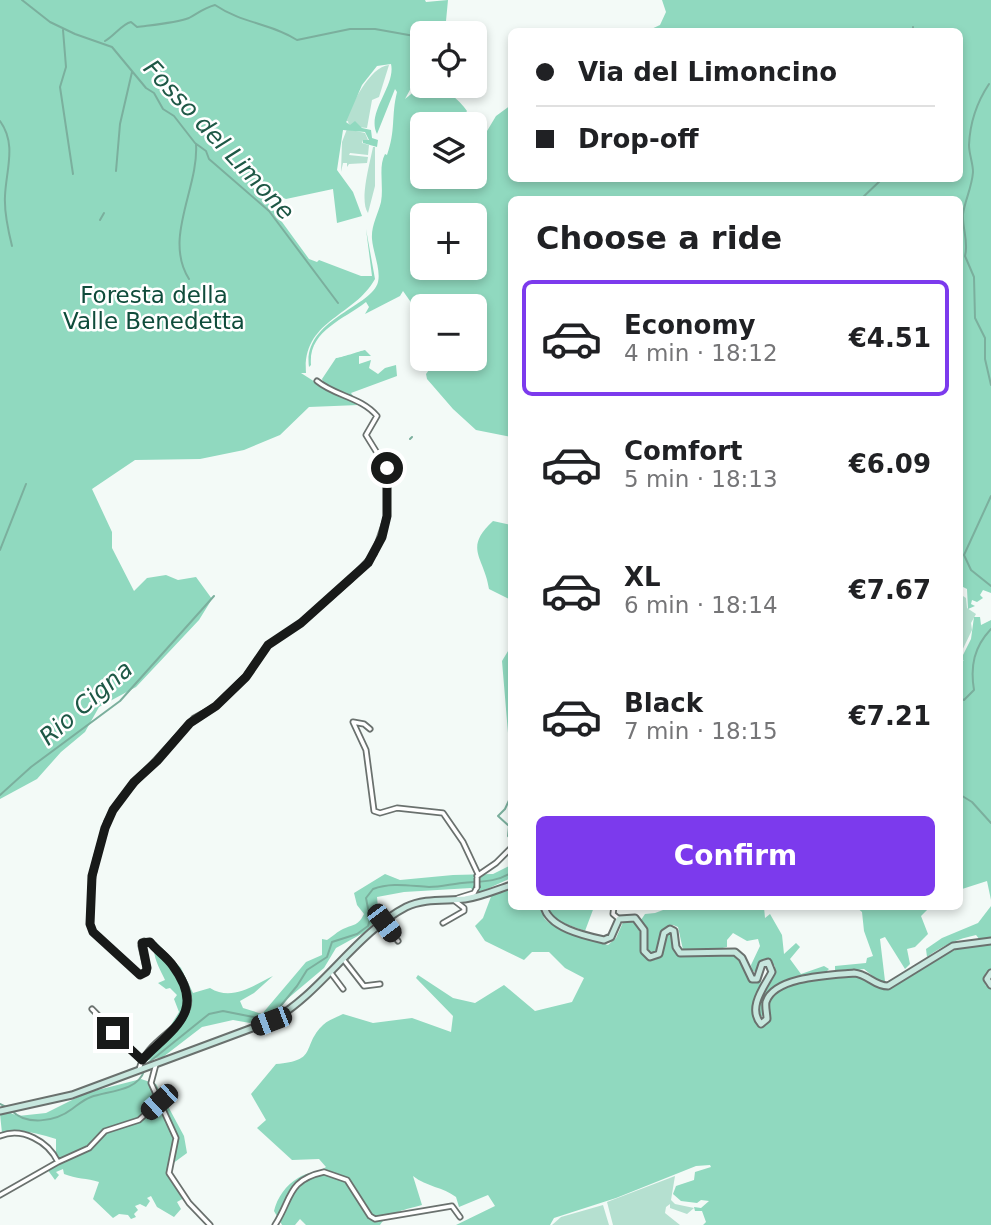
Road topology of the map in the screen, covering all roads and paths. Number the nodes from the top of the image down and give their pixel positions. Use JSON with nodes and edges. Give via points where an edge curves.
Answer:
{"nodes":[{"id":1,"x":317,"y":381,"type":"dead end"},
{"id":2,"x":370,"y":729,"type":"dead end"},
{"id":3,"x":508,"y":851,"type":"edge"},
{"id":4,"x":478,"y":876,"type":"junction"},
{"id":5,"x":508,"y":887,"type":"edge"},
{"id":6,"x":456,"y":900,"type":"junction"},
{"id":7,"x":545,"y":910,"type":"edge"},
{"id":8,"x":614,"y":910,"type":"edge"},
{"id":9,"x":619,"y":919,"type":"junction"},
{"id":10,"x":384,"y":923,"type":"junction"},
{"id":11,"x":443,"y":923,"type":"dead end"},
{"id":12,"x":991,"y":941,"type":"edge"},
{"id":13,"x":398,"y":942,"type":"dead end"},
{"id":14,"x":343,"y":959,"type":"junction"},
{"id":15,"x":330,"y":971,"type":"junction"},
{"id":16,"x":991,"y":973,"type":"edge"},
{"id":17,"x":380,"y":984,"type":"dead end"},
{"id":18,"x":991,"y":985,"type":"edge"},
{"id":19,"x":343,"y":989,"type":"dead end"},
{"id":20,"x":92,"y":1009,"type":"dead end"},
{"id":21,"x":142,"y":1060,"type":"junction"},
{"id":22,"x":153,"y":1065,"type":"junction"},
{"id":23,"x":140,"y":1070,"type":"junction"},
{"id":24,"x":159,"y":1102,"type":"junction"},
{"id":25,"x":3,"y":1111,"type":"edge"},
{"id":26,"x":0,"y":1136,"type":"edge"},
{"id":27,"x":58,"y":1162,"type":"junction"},
{"id":28,"x":0,"y":1195,"type":"edge"},
{"id":29,"x":460,"y":1217,"type":"dead end"},
{"id":30,"x":208,"y":1225,"type":"edge"},
{"id":31,"x":275,"y":1225,"type":"edge"}],
"edges":[{"from":1,"to":21,"type":"street","via":[[377,416],[366,435],[386,464],[385,527],[374,554],[351,579],[268,645],[246,677],[190,723],[134,782],[107,821],[92,876],[93,932],[140,975],[147,968],[142,943],[150,942],[175,968],[189,997],[180,1021]]},
{"from":2,"to":4,"type":"street","via":[[353,722],[366,750],[374,811],[397,808],[443,813],[464,842]]},
{"from":3,"to":4,"type":"street"},
{"from":4,"to":6,"type":"street","bridge":true,"via":[[474,893]]},
{"from":5,"to":6,"type":"main road"},
{"from":6,"to":10,"type":"main road","via":[[416,903]]},
{"from":6,"to":11,"type":"street","via":[[464,911]]},
{"from":7,"to":9,"type":"main road","via":[[553,922],[601,940],[611,937]]},
{"from":8,"to":9,"type":"street"},
{"from":9,"to":12,"type":"main road","via":[[638,920],[648,957],[659,954],[664,933],[670,929],[680,953],[735,952],[752,979],[757,979],[762,964],[768,962],[772,972],[756,1008],[761,1024],[768,1019],[767,1000],[785,983],[854,973],[888,986],[953,946]]},
{"from":10,"to":13,"type":"street"},
{"from":10,"to":14,"type":"main road"},
{"from":14,"to":15,"type":"main road"},
{"from":14,"to":17,"type":"street","via":[[364,986]]},
{"from":15,"to":19,"type":"street"},
{"from":15,"to":22,"type":"main road","via":[[279,1017]]},
{"from":16,"to":18,"type":"main road","via":[[987,979]]},
{"from":20,"to":21,"type":"street"},
{"from":21,"to":23,"type":"street"},
{"from":22,"to":23,"type":"main road"},
{"from":22,"to":24,"type":"street","via":[[151,1083]]},
{"from":23,"to":25,"type":"main road","via":[[72,1095]]},
{"from":24,"to":27,"type":"street","via":[[139,1120],[105,1131],[89,1148]]},
{"from":24,"to":30,"type":"street","via":[[176,1138],[169,1174]]},
{"from":26,"to":27,"type":"street","via":[[25,1133],[51,1151]]},
{"from":27,"to":28,"type":"street"},
{"from":29,"to":31,"type":"street","via":[[452,1206],[375,1219],[347,1180],[324,1172],[297,1183]]}]}
